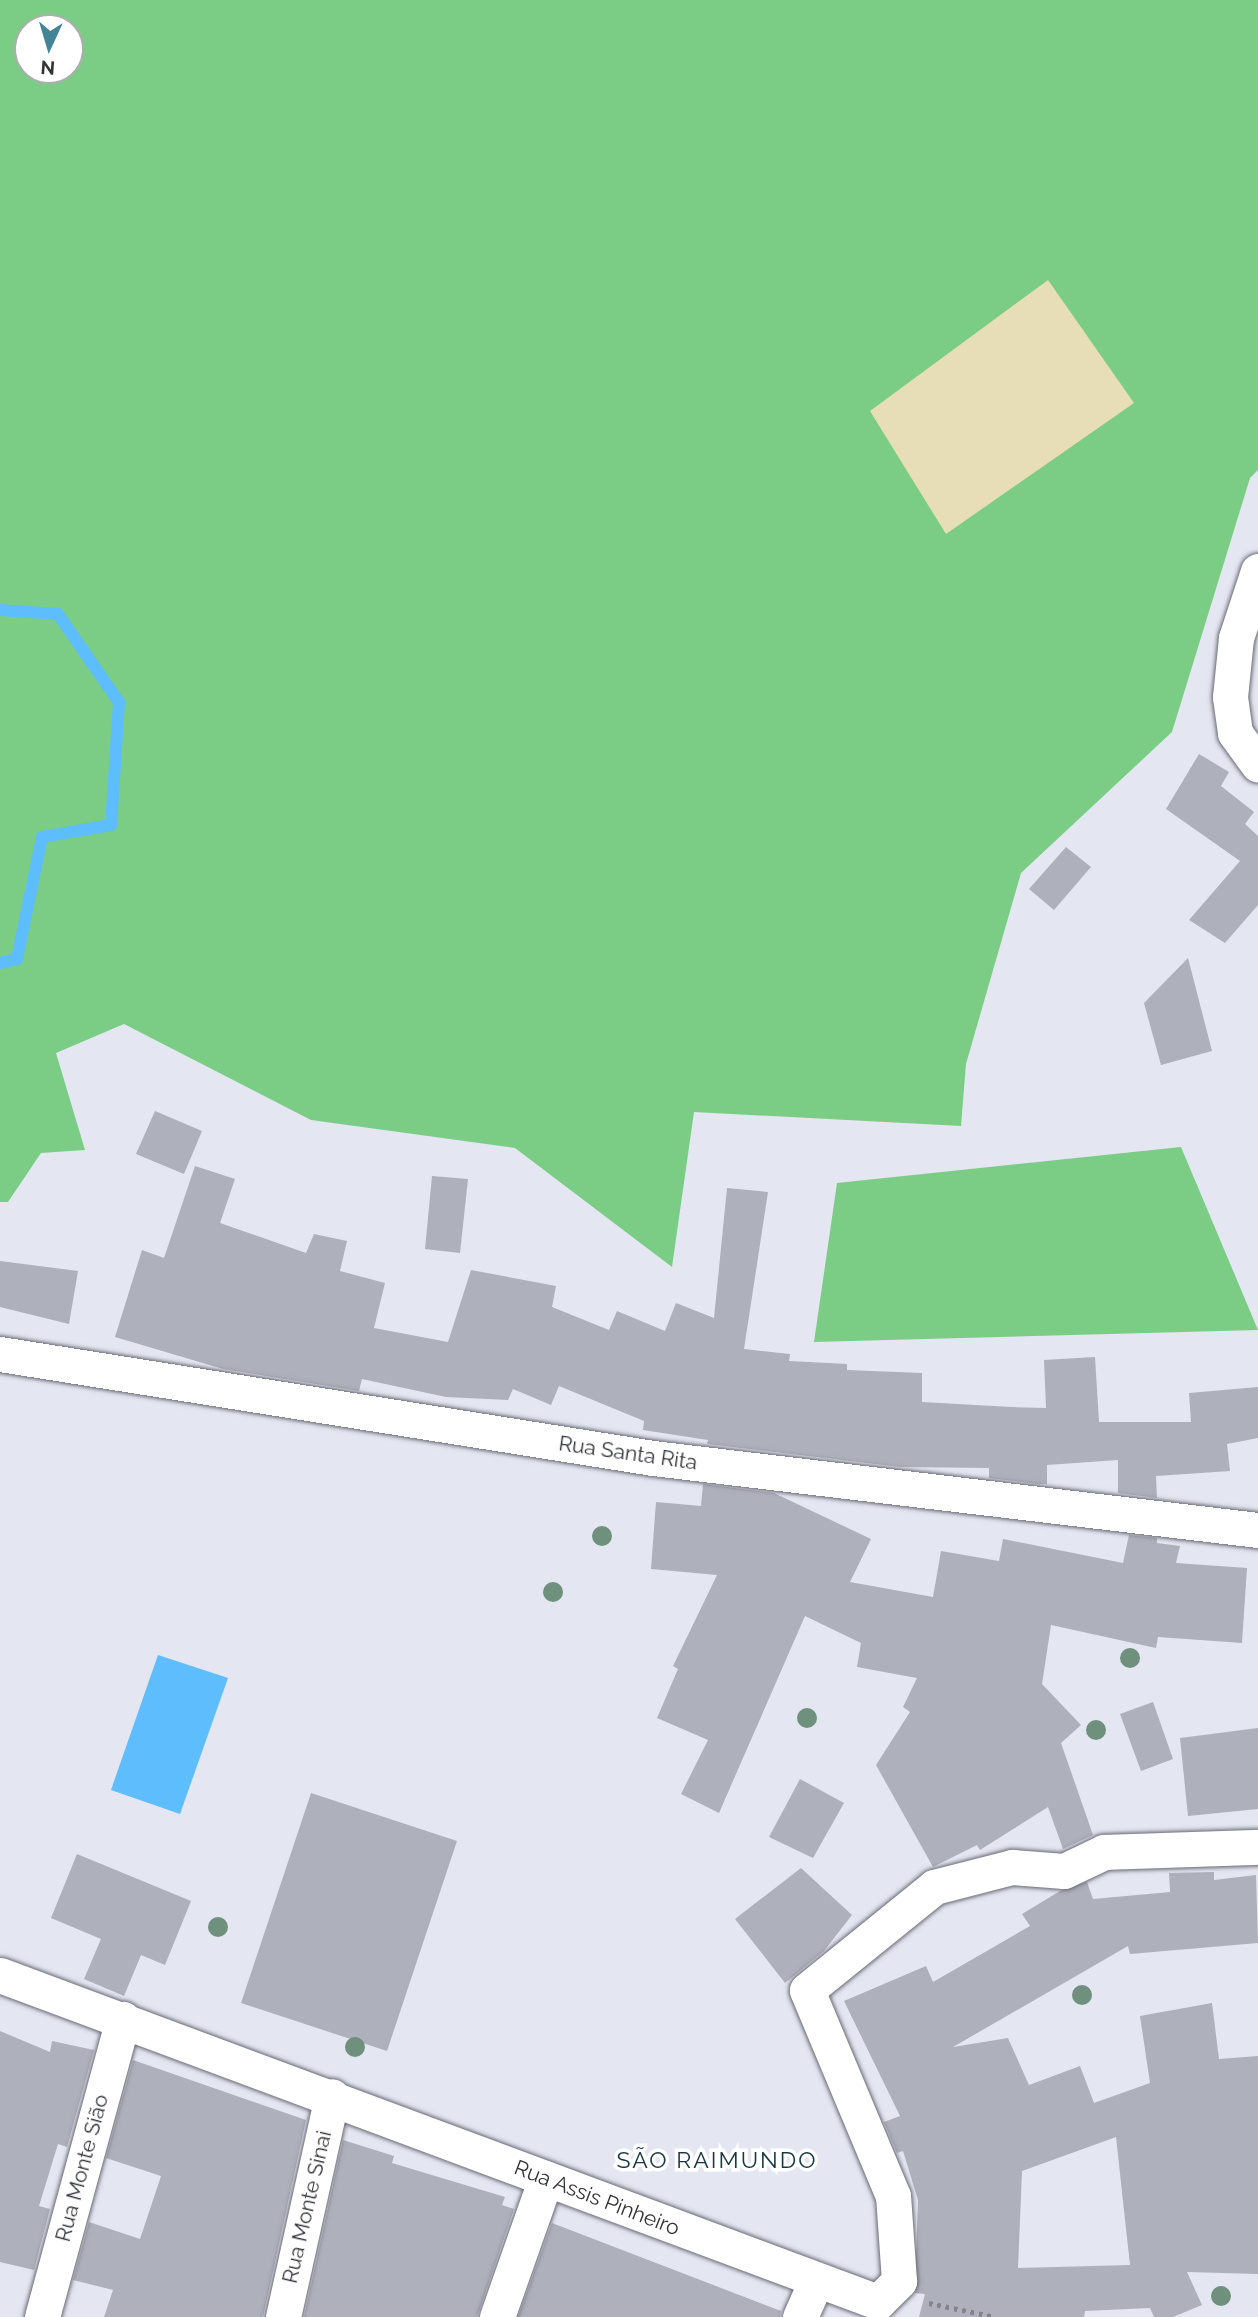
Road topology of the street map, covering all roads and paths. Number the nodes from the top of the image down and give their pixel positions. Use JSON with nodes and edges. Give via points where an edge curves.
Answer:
{"nodes":[{"id":1,"x":1258,"y":571,"type":"edge"},
{"id":2,"x":1258,"y":765,"type":"edge"},
{"id":3,"x":0,"y":1354,"type":"edge"},
{"id":4,"x":1258,"y":1530,"type":"edge"},
{"id":5,"x":1258,"y":1847,"type":"edge"},
{"id":6,"x":0,"y":1975,"type":"edge"},
{"id":7,"x":122,"y":2019,"type":"junction"},
{"id":8,"x":332,"y":2096,"type":"junction"},
{"id":9,"x":547,"y":2178,"type":"junction"},
{"id":10,"x":816,"y":2281,"type":"junction"},
{"id":11,"x":894,"y":2286,"type":"junction"},
{"id":12,"x":42,"y":2317,"type":"edge"},
{"id":13,"x":283,"y":2317,"type":"edge"},
{"id":14,"x":497,"y":2317,"type":"edge"},
{"id":15,"x":800,"y":2317,"type":"edge"},
{"id":16,"x":996,"y":2317,"type":"edge"}],
"edges":[{"from":1,"to":2,"type":"street","via":[[1236,638],[1230,697],[1235,733]]},
{"from":3,"to":4,"type":"street","name":"Rua Santa Rita","via":[[653,1458]]},
{"from":5,"to":11,"type":"street","via":[[1104,1852],[1064,1871],[1012,1867],[934,1886],[807,1990],[893,2196],[899,2281]]},
{"from":6,"to":7,"type":"street","name":"Rua Assis Pinheiro"},
{"from":7,"to":8,"type":"street","name":"Rua Assis Pinheiro"},
{"from":7,"to":12,"type":"street","name":"Rua Monte Sião"},
{"from":8,"to":9,"type":"street","name":"Rua Assis Pinheiro"},
{"from":8,"to":13,"type":"street","name":"Rua Monte Sinai"},
{"from":9,"to":10,"type":"street","name":"Rua Assis Pinheiro"},
{"from":9,"to":14,"type":"street"},
{"from":10,"to":11,"type":"street","name":"Rua Assis Pinheiro","via":[[878,2302]]},
{"from":10,"to":15,"type":"street"},
{"from":11,"to":16,"type":"path","via":[[934,2306]]}]}
